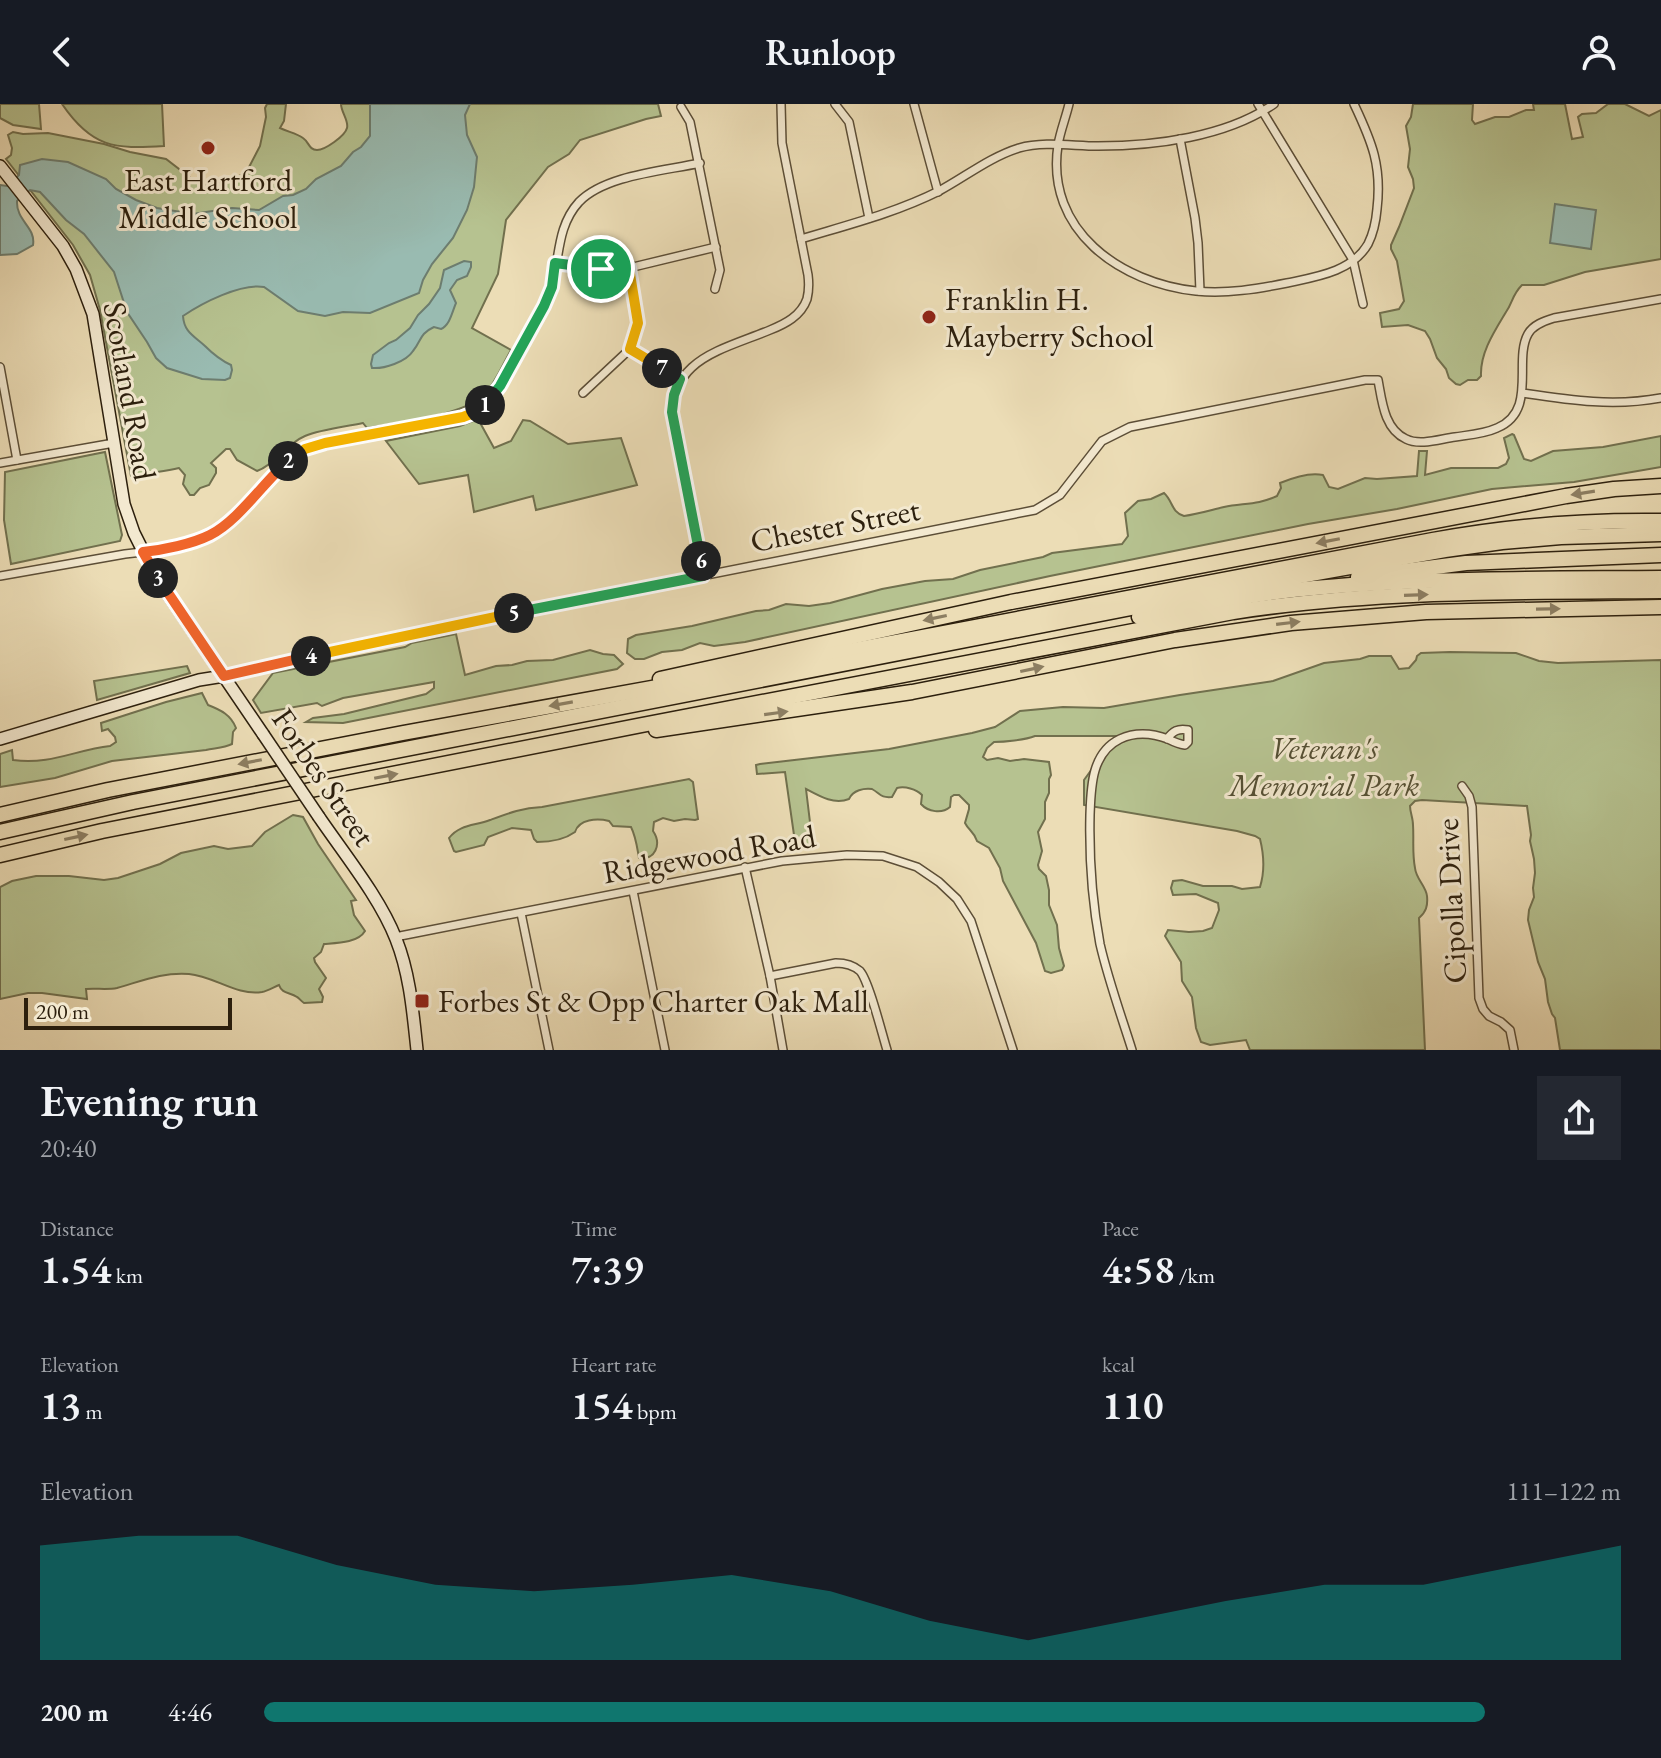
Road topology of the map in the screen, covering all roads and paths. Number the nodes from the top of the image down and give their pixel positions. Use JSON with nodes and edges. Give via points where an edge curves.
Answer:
{"nodes":[{"id":1,"x":781,"y":104,"type":"edge"},
{"id":2,"x":835,"y":104,"type":"edge"},
{"id":3,"x":914,"y":104,"type":"edge"},
{"id":4,"x":1069,"y":104,"type":"edge"},
{"id":5,"x":1274,"y":104,"type":"edge"},
{"id":6,"x":1354,"y":104,"type":"edge"},
{"id":7,"x":681,"y":107,"type":"dead end"},
{"id":8,"x":1260,"y":108,"type":"edge"},
{"id":9,"x":1180,"y":139,"type":"junction"},
{"id":10,"x":1058,"y":145,"type":"junction"},
{"id":11,"x":700,"y":163,"type":"junction"},
{"id":12,"x":0,"y":166,"type":"edge"},
{"id":13,"x":938,"y":192,"type":"junction"},
{"id":14,"x":869,"y":218,"type":"junction"},
{"id":15,"x":801,"y":239,"type":"junction"},
{"id":16,"x":716,"y":247,"type":"junction"},
{"id":17,"x":1353,"y":260,"type":"junction"},
{"id":18,"x":555,"y":263,"type":"junction"},
{"id":19,"x":629,"y":268,"type":"junction"},
{"id":20,"x":715,"y":289,"type":"dead end"},
{"id":21,"x":1200,"y":291,"type":"junction"},
{"id":22,"x":1661,"y":299,"type":"edge"},
{"id":23,"x":1363,"y":304,"type":"dead end"},
{"id":24,"x":630,"y":349,"type":"junction"},
{"id":25,"x":0,"y":367,"type":"edge"},
{"id":26,"x":680,"y":379,"type":"junction"},
{"id":27,"x":583,"y":393,"type":"dead end"},
{"id":28,"x":1522,"y":393,"type":"junction"},
{"id":29,"x":1661,"y":398,"type":"edge"},
{"id":30,"x":114,"y":443,"type":"junction"},
{"id":31,"x":17,"y":460,"type":"junction"},
{"id":32,"x":0,"y":463,"type":"edge"},
{"id":33,"x":1661,"y":486,"type":"edge"},
{"id":34,"x":1661,"y":521,"type":"edge"},
{"id":35,"x":1661,"y":534,"type":"edge"},
{"id":36,"x":1661,"y":548,"type":"edge"},
{"id":37,"x":143,"y":552,"type":"junction"},
{"id":38,"x":1661,"y":555,"type":"edge"},
{"id":39,"x":1341,"y":569,"type":"junction"},
{"id":40,"x":0,"y":576,"type":"edge"},
{"id":41,"x":703,"y":576,"type":"junction"},
{"id":42,"x":1661,"y":578,"type":"edge"},
{"id":43,"x":1291,"y":591,"type":"junction"},
{"id":44,"x":1661,"y":591,"type":"edge"},
{"id":45,"x":1661,"y":607,"type":"edge"},
{"id":46,"x":920,"y":649,"type":"junction"},
{"id":47,"x":224,"y":676,"type":"junction"},
{"id":48,"x":657,"y":687,"type":"junction"},
{"id":49,"x":638,"y":691,"type":"junction"},
{"id":50,"x":615,"y":730,"type":"junction"},
{"id":51,"x":0,"y":739,"type":"edge"},
{"id":52,"x":1167,"y":739,"type":"dead end"},
{"id":53,"x":1462,"y":786,"type":"dead end"},
{"id":54,"x":0,"y":815,"type":"edge"},
{"id":55,"x":0,"y":832,"type":"edge"},
{"id":56,"x":0,"y":839,"type":"edge"},
{"id":57,"x":0,"y":855,"type":"edge"},
{"id":58,"x":745,"y":867,"type":"junction"},
{"id":59,"x":633,"y":891,"type":"junction"},
{"id":60,"x":521,"y":913,"type":"junction"},
{"id":61,"x":395,"y":937,"type":"junction"},
{"id":62,"x":770,"y":976,"type":"junction"},
{"id":63,"x":417,"y":1050,"type":"edge"},
{"id":64,"x":549,"y":1050,"type":"edge"},
{"id":65,"x":665,"y":1050,"type":"edge"},
{"id":66,"x":783,"y":1050,"type":"edge"},
{"id":67,"x":887,"y":1050,"type":"edge"},
{"id":68,"x":1013,"y":1050,"type":"edge"},
{"id":69,"x":1132,"y":1050,"type":"edge"},
{"id":70,"x":1514,"y":1050,"type":"edge"}],
"edges":[{"from":1,"to":15,"type":"street","via":[[782,143]]},
{"from":2,"to":14,"type":"street","via":[[849,122]]},
{"from":3,"to":13,"type":"street"},
{"from":4,"to":10,"type":"street"},
{"from":5,"to":8,"type":"street"},
{"from":6,"to":17,"type":"street","via":[[1377,163],[1379,195],[1367,245]]},
{"from":7,"to":11,"type":"street"},
{"from":8,"to":9,"type":"street","via":[[1230,126]]},
{"from":8,"to":17,"type":"street"},
{"from":9,"to":10,"type":"street","via":[[1120,146]]},
{"from":9,"to":21,"type":"street","via":[[1195,218]]},
{"from":10,"to":13,"type":"street","via":[[1002,155]]},
{"from":10,"to":21,"type":"street","via":[[1064,204],[1094,249],[1146,280]]},
{"from":11,"to":16,"type":"street"},
{"from":11,"to":18,"type":"street","via":[[618,180],[579,202],[559,240]]},
{"from":12,"to":30,"type":"main road","name":"Scotland Road","via":[[63,246],[85,290]]},
{"from":13,"to":14,"type":"street"},
{"from":14,"to":15,"type":"street"},
{"from":15,"to":26,"type":"street","via":[[808,282],[801,310],[786,323],[708,356]]},
{"from":16,"to":19,"type":"street"},
{"from":16,"to":20,"type":"street","via":[[720,270]]},
{"from":17,"to":21,"type":"street","via":[[1326,275],[1248,291]]},
{"from":17,"to":23,"type":"street"},
{"from":18,"to":19,"type":"street"},
{"from":18,"to":37,"type":"street","via":[[544,306],[500,386],[476,412],[305,449],[209,535]]},
{"from":19,"to":24,"type":"street","via":[[638,323]]},
{"from":22,"to":28,"type":"street","via":[[1538,324],[1524,345]]},
{"from":24,"to":26,"type":"street"},
{"from":24,"to":27,"type":"street"},
{"from":25,"to":31,"type":"street"},
{"from":26,"to":41,"type":"street","via":[[672,412]]},
{"from":28,"to":29,"type":"street","via":[[1584,402]]},
{"from":28,"to":41,"type":"street","name":"Chester Street","via":[[1510,420],[1497,428],[1421,442],[1392,429],[1378,380],[1130,427],[1102,441],[1060,495],[1035,510]]},
{"from":30,"to":31,"type":"street"},
{"from":30,"to":37,"type":"main road","name":"Scotland Road","via":[[124,504]]},
{"from":31,"to":32,"type":"street"},
{"from":33,"to":49,"type":"highway","one_way":true,"via":[[1566,496],[1011,602],[677,674]]},
{"from":34,"to":48,"type":"highway","via":[[1552,525],[1441,538]]},
{"from":35,"to":39,"type":"highway","via":[[1514,541]]},
{"from":36,"to":39,"type":"highway","via":[[1485,554]]},
{"from":37,"to":40,"type":"street"},
{"from":37,"to":47,"type":"main road","name":"Forbes Street"},
{"from":38,"to":43,"type":"highway","via":[[1448,564]]},
{"from":39,"to":46,"type":"highway"},
{"from":41,"to":47,"type":"street","name":"Chester Street"},
{"from":42,"to":43,"type":"highway","via":[[1436,581]]},
{"from":43,"to":56,"type":"highway","via":[[445,749]]},
{"from":50,"to":44,"type":"highway","one_way":true,"via":[[1270,607],[1419,595]]},
{"from":50,"to":45,"type":"highway","one_way":true,"via":[[668,729],[903,694],[1175,640],[1309,621]]},
{"from":46,"to":48,"type":"highway","via":[[734,680]]},
{"from":46,"to":55,"type":"highway"},
{"from":47,"to":51,"type":"main road"},
{"from":47,"to":61,"type":"main road","name":"Forbes Street","bridge":true,"via":[[381,908]]},
{"from":48,"to":49,"type":"highway"},
{"from":49,"to":54,"type":"highway","one_way":true,"via":[[357,741]]},
{"from":57,"to":50,"type":"highway","one_way":true},
{"from":52,"to":69,"type":"street","via":[[1134,734],[1117,740],[1100,759],[1091,784],[1094,905]]},
{"from":53,"to":70,"type":"street","name":"Cipolla Drive","via":[[1472,807],[1479,998],[1489,1016],[1510,1030]]},
{"from":58,"to":59,"type":"street","name":"Ridgewood Road"},
{"from":58,"to":62,"type":"street"},
{"from":58,"to":68,"type":"street","name":"Ridgewood Road","via":[[811,857],[883,856],[917,867],[939,882],[971,921]]},
{"from":59,"to":60,"type":"street","name":"Ridgewood Road"},
{"from":59,"to":65,"type":"street"},
{"from":60,"to":61,"type":"street","name":"Ridgewood Road"},
{"from":60,"to":64,"type":"street"},
{"from":61,"to":63,"type":"main road","name":"Forbes Street"},
{"from":62,"to":66,"type":"street"},
{"from":62,"to":67,"type":"street","via":[[836,963],[853,966],[864,977]]}]}
